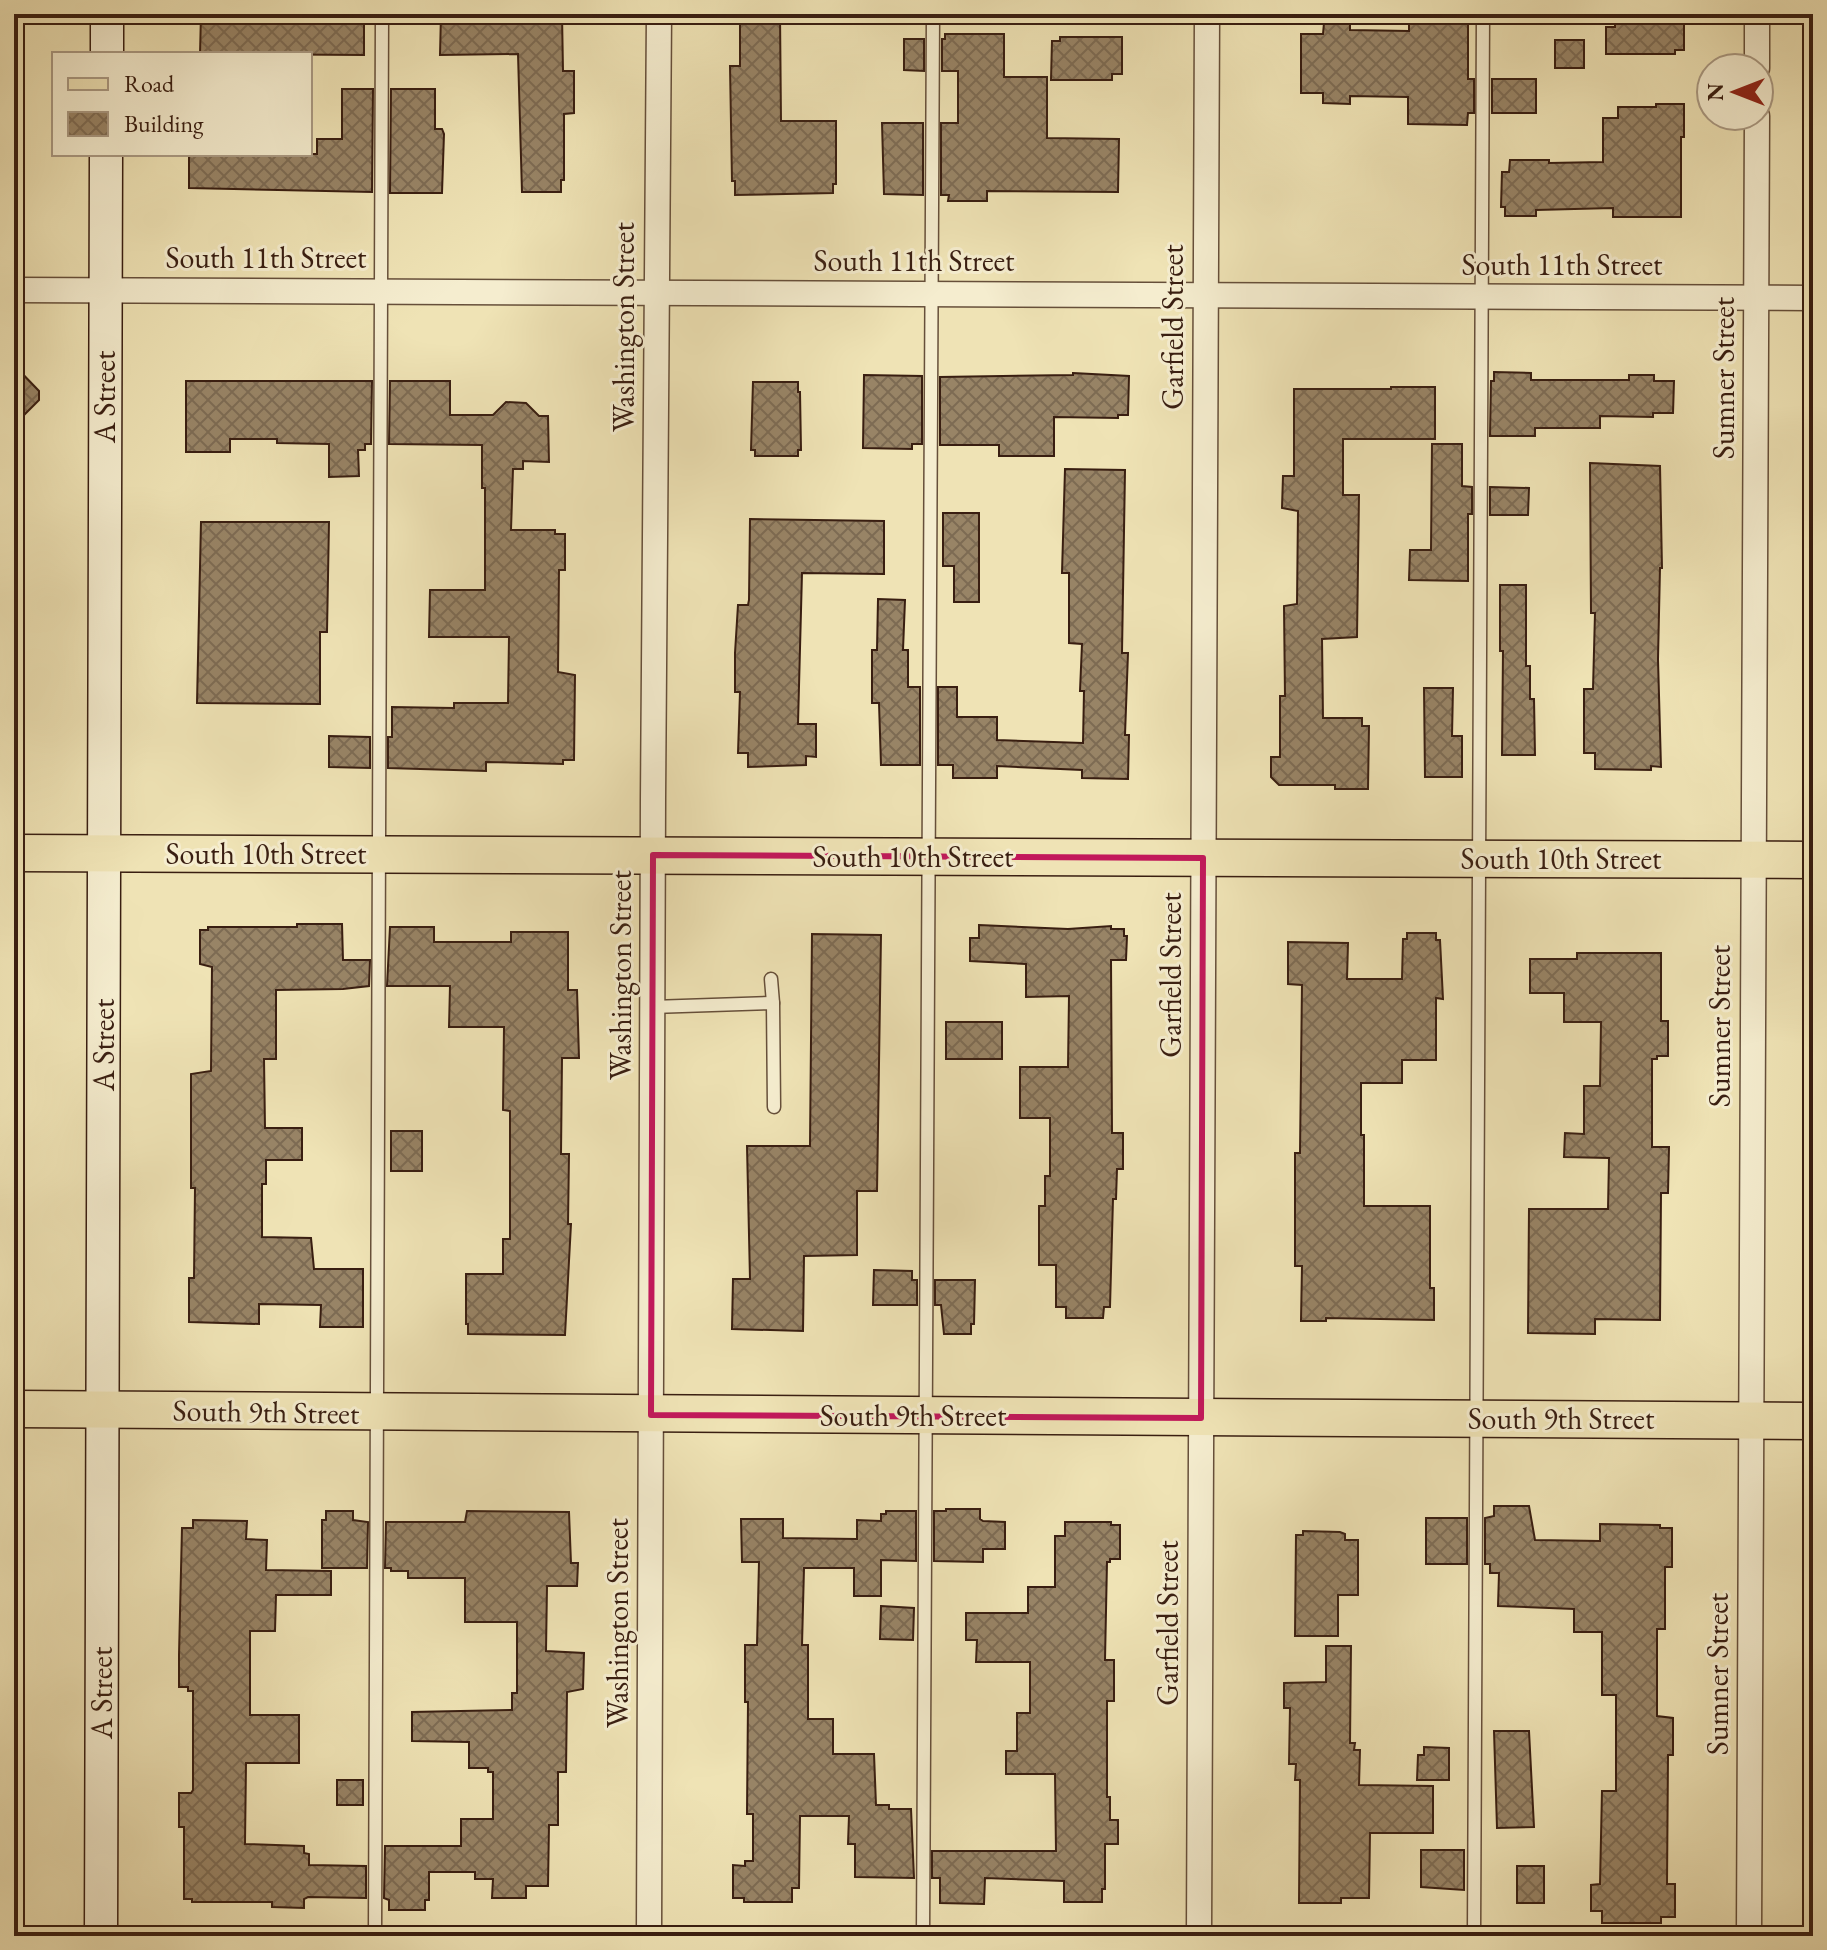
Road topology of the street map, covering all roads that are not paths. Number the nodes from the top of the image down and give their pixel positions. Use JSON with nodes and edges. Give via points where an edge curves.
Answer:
{"nodes":[{"id":1,"x":107,"y":14,"type":"edge"},
{"id":2,"x":382,"y":14,"type":"edge"},
{"id":3,"x":659,"y":14,"type":"edge"},
{"id":4,"x":933,"y":14,"type":"edge"},
{"id":5,"x":1207,"y":14,"type":"edge"},
{"id":6,"x":1483,"y":14,"type":"edge"},
{"id":7,"x":1757,"y":14,"type":"edge"},
{"id":8,"x":107,"y":52,"type":"edge"},
{"id":9,"x":1757,"y":52,"type":"edge"},
{"id":10,"x":1757,"y":132,"type":"edge"},
{"id":11,"x":106,"y":156,"type":"edge"},
{"id":12,"x":105,"y":289,"type":"junction"},
{"id":13,"x":14,"y":290,"type":"edge"},
{"id":14,"x":381,"y":290,"type":"junction"},
{"id":15,"x":656,"y":292,"type":"junction"},
{"id":16,"x":933,"y":293,"type":"junction"},
{"id":17,"x":1205,"y":295,"type":"junction"},
{"id":18,"x":1481,"y":296,"type":"junction"},
{"id":19,"x":1756,"y":298,"type":"junction"},
{"id":20,"x":1813,"y":298,"type":"edge"},
{"id":21,"x":14,"y":853,"type":"edge"},
{"id":22,"x":104,"y":853,"type":"junction"},
{"id":23,"x":380,"y":855,"type":"junction"},
{"id":24,"x":653,"y":855,"type":"junction"},
{"id":25,"x":929,"y":858,"type":"junction"},
{"id":26,"x":1203,"y":858,"type":"junction"},
{"id":27,"x":1478,"y":859,"type":"junction"},
{"id":28,"x":1753,"y":860,"type":"junction"},
{"id":29,"x":1813,"y":860,"type":"edge"},
{"id":30,"x":771,"y":979,"type":"dead end"},
{"id":31,"x":773,"y":1003,"type":"junction"},
{"id":32,"x":652,"y":1007,"type":"junction"},
{"id":33,"x":774,"y":1107,"type":"dead end"},
{"id":34,"x":14,"y":1409,"type":"edge"},
{"id":35,"x":103,"y":1409,"type":"junction"},
{"id":36,"x":376,"y":1413,"type":"junction"},
{"id":37,"x":651,"y":1415,"type":"junction"},
{"id":38,"x":926,"y":1417,"type":"junction"},
{"id":39,"x":1201,"y":1418,"type":"junction"},
{"id":40,"x":1477,"y":1419,"type":"junction"},
{"id":41,"x":1752,"y":1420,"type":"junction"},
{"id":42,"x":1813,"y":1421,"type":"edge"},
{"id":43,"x":101,"y":1936,"type":"edge"},
{"id":44,"x":375,"y":1936,"type":"edge"},
{"id":45,"x":649,"y":1936,"type":"edge"},
{"id":46,"x":923,"y":1936,"type":"edge"},
{"id":47,"x":1199,"y":1936,"type":"edge"},
{"id":48,"x":1474,"y":1936,"type":"edge"},
{"id":49,"x":1749,"y":1936,"type":"edge"}],
"edges":[{"from":1,"to":8,"type":"main road"},
{"from":2,"to":14,"type":"lane"},
{"from":3,"to":15,"type":"street","name":"Washington Street"},
{"from":4,"to":16,"type":"lane"},
{"from":5,"to":17,"type":"street","name":"Garfield Street"},
{"from":6,"to":18,"type":"lane"},
{"from":7,"to":9,"type":"street"},
{"from":10,"to":19,"type":"street","name":"Sumner Street"},
{"from":11,"to":12,"type":"main road","name":"A Street"},
{"from":12,"to":13,"type":"street","name":"South 11th Street"},
{"from":12,"to":14,"type":"street","name":"South 11th Street"},
{"from":12,"to":22,"type":"main road","name":"A Street"},
{"from":14,"to":15,"type":"street","name":"South 11th Street"},
{"from":14,"to":23,"type":"lane"},
{"from":15,"to":16,"type":"street","name":"South 11th Street"},
{"from":15,"to":24,"type":"street","name":"Washington Street"},
{"from":16,"to":17,"type":"street","name":"South 11th Street"},
{"from":16,"to":25,"type":"lane"},
{"from":17,"to":18,"type":"street","name":"South 11th Street"},
{"from":17,"to":26,"type":"street","name":"Garfield Street"},
{"from":18,"to":19,"type":"street","name":"South 11th Street"},
{"from":18,"to":27,"type":"lane"},
{"from":19,"to":20,"type":"street","name":"South 11th Street"},
{"from":19,"to":28,"type":"street","name":"Sumner Street"},
{"from":21,"to":22,"type":"main road","name":"South 10th Street"},
{"from":22,"to":23,"type":"main road","name":"South 10th Street"},
{"from":22,"to":35,"type":"main road","name":"A Street"},
{"from":23,"to":24,"type":"main road","name":"South 10th Street"},
{"from":23,"to":36,"type":"lane"},
{"from":24,"to":25,"type":"main road","name":"South 10th Street"},
{"from":24,"to":32,"type":"street","name":"Washington Street"},
{"from":25,"to":26,"type":"main road","name":"South 10th Street"},
{"from":25,"to":38,"type":"lane"},
{"from":26,"to":27,"type":"main road","name":"South 10th Street"},
{"from":26,"to":39,"type":"street","name":"Garfield Street"},
{"from":27,"to":28,"type":"main road","name":"South 10th Street"},
{"from":27,"to":40,"type":"lane"},
{"from":28,"to":29,"type":"main road","name":"South 10th Street"},
{"from":28,"to":41,"type":"street","name":"Sumner Street"},
{"from":30,"to":31,"type":"lane"},
{"from":31,"to":32,"type":"lane"},
{"from":31,"to":33,"type":"lane"},
{"from":32,"to":37,"type":"street","name":"Washington Street"},
{"from":34,"to":35,"type":"main road","name":"South 9th Street"},
{"from":35,"to":36,"type":"main road","name":"South 9th Street"},
{"from":35,"to":43,"type":"main road","name":"A Street"},
{"from":36,"to":37,"type":"main road","name":"South 9th Street"},
{"from":36,"to":44,"type":"lane"},
{"from":37,"to":38,"type":"main road","name":"South 9th Street"},
{"from":37,"to":45,"type":"street","name":"Washington Street"},
{"from":38,"to":39,"type":"main road","name":"South 9th Street"},
{"from":38,"to":46,"type":"lane"},
{"from":39,"to":40,"type":"main road","name":"South 9th Street"},
{"from":39,"to":47,"type":"street","name":"Garfield Street"},
{"from":40,"to":41,"type":"main road","name":"South 9th Street"},
{"from":40,"to":48,"type":"lane"},
{"from":41,"to":42,"type":"main road","name":"South 9th Street"},
{"from":41,"to":49,"type":"street","name":"Sumner Street"}]}
